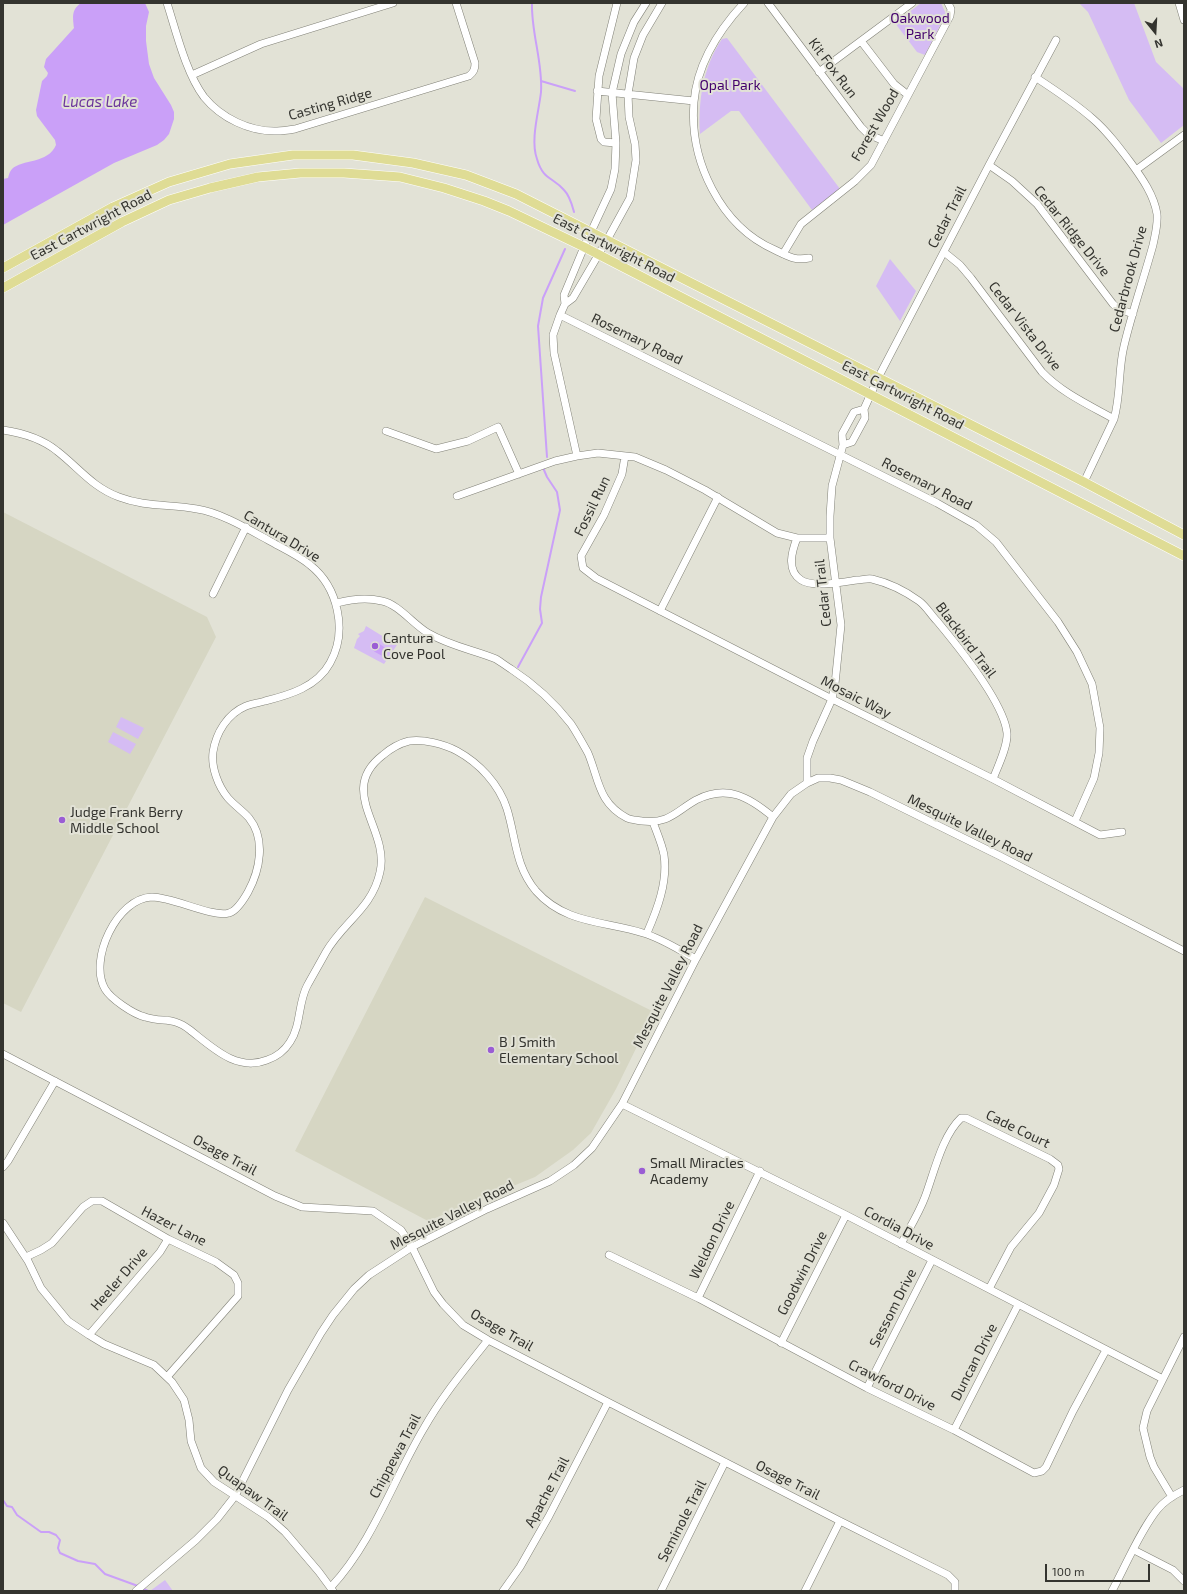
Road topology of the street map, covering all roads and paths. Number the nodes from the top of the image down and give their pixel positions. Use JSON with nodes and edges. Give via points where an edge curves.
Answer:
{"nodes":[{"id":1,"x":167,"y":3,"type":"edge"},
{"id":2,"x":392,"y":3,"type":"edge"},
{"id":3,"x":456,"y":3,"type":"edge"},
{"id":4,"x":617,"y":3,"type":"edge"},
{"id":5,"x":646,"y":3,"type":"edge"},
{"id":6,"x":662,"y":3,"type":"edge"},
{"id":7,"x":744,"y":3,"type":"edge"},
{"id":8,"x":768,"y":3,"type":"edge"},
{"id":9,"x":912,"y":3,"type":"edge"},
{"id":10,"x":1180,"y":3,"type":"edge"},
{"id":11,"x":950,"y":6,"type":"edge"},
{"id":12,"x":1184,"y":20,"type":"edge"},
{"id":13,"x":1056,"y":40,"type":"dead end"},
{"id":14,"x":861,"y":41,"type":"junction"},
{"id":15,"x":819,"y":72,"type":"junction"},
{"id":16,"x":192,"y":75,"type":"junction"},
{"id":17,"x":1035,"y":77,"type":"junction"},
{"id":18,"x":597,"y":91,"type":"junction"},
{"id":19,"x":612,"y":93,"type":"junction"},
{"id":20,"x":628,"y":94,"type":"junction"},
{"id":21,"x":908,"y":95,"type":"junction"},
{"id":22,"x":694,"y":101,"type":"junction"},
{"id":23,"x":1184,"y":134,"type":"edge"},
{"id":24,"x":884,"y":141,"type":"junction"},
{"id":25,"x":616,"y":143,"type":"junction"},
{"id":26,"x":988,"y":165,"type":"junction"},
{"id":27,"x":1136,"y":170,"type":"junction"},
{"id":28,"x":591,"y":232,"type":"junction"},
{"id":29,"x":607,"y":240,"type":"junction"},
{"id":30,"x":584,"y":247,"type":"junction"},
{"id":31,"x":944,"y":252,"type":"junction"},
{"id":32,"x":782,"y":254,"type":"junction"},
{"id":33,"x":598,"y":255,"type":"junction"},
{"id":34,"x":809,"y":258,"type":"dead end"},
{"id":35,"x":3,"y":268,"type":"edge"},
{"id":36,"x":3,"y":288,"type":"edge"},
{"id":37,"x":564,"y":304,"type":"junction"},
{"id":38,"x":1133,"y":314,"type":"junction"},
{"id":39,"x":560,"y":315,"type":"junction"},
{"id":40,"x":878,"y":378,"type":"junction"},
{"id":41,"x":871,"y":394,"type":"junction"},
{"id":42,"x":864,"y":409,"type":"junction"},
{"id":43,"x":1114,"y":419,"type":"junction"},
{"id":44,"x":3,"y":430,"type":"edge"},
{"id":45,"x":386,"y":431,"type":"dead end"},
{"id":46,"x":843,"y":445,"type":"junction"},
{"id":47,"x":840,"y":455,"type":"junction"},
{"id":48,"x":577,"y":456,"type":"junction"},
{"id":49,"x":625,"y":456,"type":"junction"},
{"id":50,"x":519,"y":474,"type":"junction"},
{"id":51,"x":1084,"y":482,"type":"junction"},
{"id":52,"x":457,"y":496,"type":"dead end"},
{"id":53,"x":718,"y":497,"type":"junction"},
{"id":54,"x":246,"y":527,"type":"junction"},
{"id":55,"x":1184,"y":535,"type":"edge"},
{"id":56,"x":797,"y":538,"type":"junction"},
{"id":57,"x":830,"y":538,"type":"junction"},
{"id":58,"x":1184,"y":556,"type":"edge"},
{"id":59,"x":583,"y":568,"type":"joint"},
{"id":60,"x":835,"y":583,"type":"junction"},
{"id":61,"x":214,"y":594,"type":"dead end"},
{"id":62,"x":337,"y":603,"type":"junction"},
{"id":63,"x":660,"y":611,"type":"junction"},
{"id":64,"x":832,"y":699,"type":"junction"},
{"id":65,"x":993,"y":779,"type":"junction"},
{"id":66,"x":807,"y":783,"type":"junction"},
{"id":67,"x":773,"y":817,"type":"junction"},
{"id":68,"x":653,"y":822,"type":"junction"},
{"id":69,"x":1075,"y":822,"type":"junction"},
{"id":70,"x":1122,"y":832,"type":"dead end"},
{"id":71,"x":647,"y":933,"type":"junction"},
{"id":72,"x":1184,"y":951,"type":"edge"},
{"id":73,"x":696,"y":959,"type":"junction"},
{"id":74,"x":3,"y":1054,"type":"edge"},
{"id":75,"x":55,"y":1081,"type":"junction"},
{"id":76,"x":622,"y":1104,"type":"junction"},
{"id":77,"x":3,"y":1167,"type":"edge"},
{"id":78,"x":760,"y":1171,"type":"junction"},
{"id":79,"x":846,"y":1215,"type":"junction"},
{"id":80,"x":3,"y":1223,"type":"edge"},
{"id":81,"x":168,"y":1239,"type":"junction"},
{"id":82,"x":901,"y":1244,"type":"junction"},
{"id":83,"x":412,"y":1247,"type":"junction"},
{"id":84,"x":609,"y":1255,"type":"dead end"},
{"id":85,"x":26,"y":1257,"type":"junction"},
{"id":86,"x":932,"y":1260,"type":"junction"},
{"id":87,"x":989,"y":1290,"type":"junction"},
{"id":88,"x":698,"y":1298,"type":"junction"},
{"id":89,"x":1018,"y":1305,"type":"junction"},
{"id":90,"x":89,"y":1336,"type":"junction"},
{"id":91,"x":1184,"y":1337,"type":"edge"},
{"id":92,"x":488,"y":1340,"type":"junction"},
{"id":93,"x":781,"y":1343,"type":"junction"},
{"id":94,"x":1106,"y":1350,"type":"junction"},
{"id":95,"x":167,"y":1377,"type":"junction"},
{"id":96,"x":1163,"y":1379,"type":"junction"},
{"id":97,"x":868,"y":1388,"type":"junction"},
{"id":98,"x":608,"y":1402,"type":"junction"},
{"id":99,"x":954,"y":1430,"type":"junction"},
{"id":100,"x":726,"y":1462,"type":"junction"},
{"id":101,"x":1184,"y":1490,"type":"edge"},
{"id":102,"x":235,"y":1496,"type":"junction"},
{"id":103,"x":1172,"y":1496,"type":"junction"},
{"id":104,"x":840,"y":1521,"type":"junction"},
{"id":105,"x":1134,"y":1550,"type":"junction"},
{"id":106,"x":1184,"y":1581,"type":"edge"},
{"id":107,"x":332,"y":1589,"type":"edge"},
{"id":108,"x":136,"y":1591,"type":"edge"},
{"id":109,"x":503,"y":1591,"type":"edge"},
{"id":110,"x":661,"y":1591,"type":"edge"},
{"id":111,"x":805,"y":1591,"type":"edge"},
{"id":112,"x":955,"y":1591,"type":"edge"},
{"id":113,"x":1112,"y":1591,"type":"edge"}],
"edges":[{"from":1,"to":16,"type":"street","name":"Casting Ridge"},
{"from":2,"to":16,"type":"street","via":[[261,44]]},
{"from":3,"to":16,"type":"street","name":"Casting Ridge","via":[[475,62],[473,73],[464,78],[295,129],[277,132],[258,130],[237,122],[220,112],[204,97]]},
{"from":4,"to":18,"type":"street","via":[[598,76]]},
{"from":5,"to":19,"type":"street","via":[[634,22],[621,54]]},
{"from":6,"to":20,"type":"street","via":[[634,58]]},
{"from":7,"to":22,"type":"street","via":[[724,27],[705,60]]},
{"from":8,"to":15,"type":"street","name":"Kit Fox Run"},
{"from":9,"to":14,"type":"street"},
{"from":10,"to":12,"type":"street"},
{"from":11,"to":21,"type":"street","name":"Forest Wood","via":[[950,16]]},
{"from":13,"to":17,"type":"street","name":"Cedar Trail"},
{"from":14,"to":15,"type":"street"},
{"from":14,"to":21,"type":"street","via":[[894,84]]},
{"from":15,"to":24,"type":"street","name":"Kit Fox Run","via":[[861,127],[868,134]]},
{"from":17,"to":26,"type":"street","name":"Cedar Trail"},
{"from":17,"to":27,"type":"street","name":"Cedarbrook Drive","via":[[1093,119],[1113,139]]},
{"from":18,"to":19,"type":"street"},
{"from":18,"to":25,"type":"street","via":[[598,132],[604,142]]},
{"from":19,"to":20,"type":"street"},
{"from":19,"to":25,"type":"street"},
{"from":20,"to":22,"type":"street"},
{"from":20,"to":29,"type":"street","via":[[636,160],[630,198]]},
{"from":21,"to":24,"type":"street","name":"Forest Wood"},
{"from":22,"to":32,"type":"street","via":[[695,140],[709,184],[718,200],[753,239]]},
{"from":23,"to":27,"type":"street"},
{"from":24,"to":32,"type":"street","name":"Forest Wood","via":[[871,165],[801,224]]},
{"from":25,"to":28,"type":"street","via":[[611,189]]},
{"from":26,"to":31,"type":"street","name":"Cedar Trail"},
{"from":26,"to":38,"type":"street","name":"Cedar Ridge Drive","via":[[1012,181],[1037,204],[1113,304],[1118,309]]},
{"from":27,"to":38,"type":"street","name":"Cedarbrook Drive","via":[[1152,198],[1157,222],[1154,245]]},
{"from":28,"to":29,"type":"main road","name":"East Cartwright Road"},
{"from":28,"to":30,"type":"street"},
{"from":28,"to":35,"type":"main road","name":"East Cartwright Road","via":[[516,194],[466,175],[413,163],[353,155],[293,155],[230,164],[169,182],[113,206]]},
{"from":29,"to":33,"type":"street"},
{"from":29,"to":40,"type":"main road","name":"East Cartwright Road"},
{"from":30,"to":33,"type":"main road","name":"East Cartwright Road"},
{"from":30,"to":36,"type":"main road","name":"East Cartwright Road","via":[[509,211],[444,188],[400,177],[300,173],[258,177],[169,200],[122,222]]},
{"from":30,"to":37,"type":"street","via":[[564,296]]},
{"from":31,"to":40,"type":"street","name":"Cedar Trail"},
{"from":31,"to":43,"type":"street","name":"Cedar Vista Drive","via":[[969,274],[1052,382],[1068,394]]},
{"from":32,"to":34,"type":"street","via":[[797,260]]},
{"from":33,"to":37,"type":"street","via":[[572,298]]},
{"from":33,"to":41,"type":"main road","name":"East Cartwright Road"},
{"from":37,"to":39,"type":"street"},
{"from":38,"to":43,"type":"street","name":"Cedarbrook Drive","via":[[1124,346],[1119,374],[1119,398]]},
{"from":39,"to":47,"type":"street","name":"Rosemary Road"},
{"from":39,"to":48,"type":"street","via":[[554,335],[554,354]]},
{"from":40,"to":41,"type":"street","name":"Cedar Trail"},
{"from":40,"to":51,"type":"main road","name":"East Cartwright Road"},
{"from":41,"to":42,"type":"street","name":"Cedar Trail"},
{"from":41,"to":58,"type":"main road","name":"East Cartwright Road"},
{"from":42,"to":46,"type":"street","name":"Cedar Trail","via":[[865,418],[852,442]]},
{"from":42,"to":46,"type":"street","name":"Cedar Trail","via":[[854,412],[842,434]]},
{"from":43,"to":51,"type":"street","name":"Cedarbrook Drive"},
{"from":44,"to":54,"type":"street","name":"Cantura Drive","via":[[31,436],[44,442],[91,482],[122,499],[140,504],[201,509]]},
{"from":45,"to":50,"type":"street","via":[[436,450],[468,441],[498,427]]},
{"from":46,"to":47,"type":"street","name":"Cedar Trail"},
{"from":47,"to":57,"type":"street","name":"Cedar Trail","via":[[832,486]]},
{"from":47,"to":69,"type":"street","name":"Rosemary Road","via":[[976,525],[996,542],[1058,622],[1077,652],[1092,684],[1100,728],[1094,778]]},
{"from":48,"to":49,"type":"street","via":[[598,453]]},
{"from":48,"to":50,"type":"street"},
{"from":49,"to":53,"type":"street","via":[[635,457],[666,470]]},
{"from":49,"to":59,"type":"street","name":"Fossil Run","via":[[622,474],[604,516],[582,556]]},
{"from":50,"to":52,"type":"street"},
{"from":51,"to":55,"type":"main road","name":"East Cartwright Road"},
{"from":53,"to":56,"type":"street","via":[[777,533]]},
{"from":53,"to":63,"type":"street"},
{"from":54,"to":61,"type":"street"},
{"from":54,"to":62,"type":"street","name":"Cantura Drive","via":[[312,566],[323,578]]},
{"from":56,"to":57,"type":"street"},
{"from":56,"to":60,"type":"street","name":"Blackbird Trail","via":[[791,559],[793,570],[799,579],[806,583]]},
{"from":57,"to":60,"type":"street","name":"Cedar Trail"},
{"from":59,"to":63,"type":"street","name":"Mosaic Way","via":[[596,578]]},
{"from":60,"to":64,"type":"street","name":"Cedar Trail","via":[[841,625]]},
{"from":60,"to":65,"type":"street","name":"Blackbird Trail","via":[[871,579],[898,588],[920,602],[954,641],[995,700],[1005,720],[1007,734]]},
{"from":62,"to":68,"type":"street","via":[[355,599],[383,601],[394,606],[421,629],[440,640],[497,660],[531,682],[571,725],[588,753],[601,793],[615,810],[628,819]]},
{"from":62,"to":71,"type":"street","name":"Cantura Drive","via":[[339,629],[336,647],[330,663],[320,675],[305,687],[290,694],[245,706],[233,714],[217,736],[212,762],[221,788],[251,820],[259,844],[257,872],[250,888],[237,908],[230,913],[221,914],[155,897],[142,899],[130,905],[116,921],[101,956],[99,971],[104,988],[115,1000],[143,1017],[180,1021],[231,1060],[250,1064],[262,1063],[277,1056],[290,1042],[296,1029],[305,990],[333,940],[362,910],[374,891],[382,862],[381,849],[363,799],[364,784],[369,769],[379,758],[408,741],[443,745],[456,750],[472,760],[489,776],[506,807],[519,864],[527,879],[545,900],[583,920]]},
{"from":63,"to":64,"type":"street","name":"Mosaic Way"},
{"from":64,"to":65,"type":"street","name":"Mosaic Way"},
{"from":64,"to":66,"type":"street","name":"Cedar Trail","via":[[807,758]]},
{"from":65,"to":69,"type":"street","name":"Mosaic Way"},
{"from":66,"to":67,"type":"street","name":"Mesquite Valley Road","via":[[791,794]]},
{"from":66,"to":72,"type":"street","name":"Mesquite Valley Road","via":[[818,778],[830,778],[870,792]]},
{"from":67,"to":68,"type":"street","via":[[756,802],[738,795],[723,793],[696,800],[672,817]]},
{"from":67,"to":73,"type":"street","name":"Mesquite Valley Road"},
{"from":68,"to":71,"type":"street","via":[[664,855],[664,872],[659,902]]},
{"from":69,"to":70,"type":"street","name":"Mosaic Way","via":[[1100,835]]},
{"from":71,"to":73,"type":"street","name":"Cantura Drive"},
{"from":73,"to":76,"type":"street","name":"Mesquite Valley Road"},
{"from":74,"to":75,"type":"street","name":"Osage Trail"},
{"from":75,"to":77,"type":"street"},
{"from":75,"to":83,"type":"street","name":"Osage Trail","via":[[275,1196],[302,1207],[373,1212],[401,1230]]},
{"from":76,"to":78,"type":"street","name":"Cordia Drive"},
{"from":76,"to":83,"type":"street","name":"Mesquite Valley Road","via":[[592,1148],[574,1165],[550,1181]]},
{"from":78,"to":79,"type":"street","name":"Cordia Drive"},
{"from":78,"to":88,"type":"street","name":"Weldon Drive"},
{"from":79,"to":82,"type":"street","name":"Cordia Drive"},
{"from":79,"to":93,"type":"street","name":"Goodwin Drive"},
{"from":80,"to":85,"type":"street","name":"Quapaw Trail"},
{"from":81,"to":85,"type":"street","name":"Hazer Lane","via":[[102,1201],[92,1201],[83,1207],[52,1243]]},
{"from":81,"to":90,"type":"street","name":"Heeler Drive","via":[[160,1252]]},
{"from":81,"to":95,"type":"street","name":"Hazer Lane","via":[[216,1262],[234,1275],[238,1283],[238,1296]]},
{"from":82,"to":86,"type":"street","name":"Cordia Drive"},
{"from":82,"to":87,"type":"street","name":"Cade Court","via":[[924,1200],[937,1160],[952,1128],[961,1118],[966,1118],[1050,1159],[1059,1169],[1054,1185],[1039,1213],[1011,1246]]},
{"from":83,"to":92,"type":"street","name":"Osage Trail","via":[[443,1304],[463,1325]]},
{"from":83,"to":102,"type":"street","name":"Mesquite Valley Road","via":[[369,1275],[354,1288],[332,1315],[288,1390]]},
{"from":84,"to":88,"type":"street","name":"Crawford Drive"},
{"from":85,"to":90,"type":"street","name":"Quapaw Trail","via":[[41,1288],[68,1321]]},
{"from":86,"to":87,"type":"street","name":"Cordia Drive"},
{"from":86,"to":97,"type":"street","name":"Sessom Drive"},
{"from":87,"to":89,"type":"street","name":"Cordia Drive"},
{"from":88,"to":93,"type":"street","name":"Crawford Drive"},
{"from":89,"to":94,"type":"street","name":"Cordia Drive"},
{"from":89,"to":99,"type":"street","name":"Duncan Drive"},
{"from":90,"to":95,"type":"street","name":"Quapaw Trail","via":[[154,1365]]},
{"from":91,"to":96,"type":"street"},
{"from":92,"to":98,"type":"street","name":"Osage Trail"},
{"from":92,"to":107,"type":"street","name":"Chippewa Trail","via":[[434,1410],[374,1525]]},
{"from":93,"to":97,"type":"street","name":"Crawford Drive"},
{"from":94,"to":96,"type":"street","name":"Cordia Drive"},
{"from":94,"to":99,"type":"street","name":"Crawford Drive","via":[[1046,1468],[1042,1471],[1031,1472]]},
{"from":95,"to":102,"type":"street","name":"Quapaw Trail","via":[[184,1400],[191,1442],[200,1468],[214,1482]]},
{"from":96,"to":103,"type":"street","via":[[1147,1411],[1143,1428],[1154,1467]]},
{"from":97,"to":99,"type":"street","name":"Crawford Drive"},
{"from":98,"to":100,"type":"street","name":"Osage Trail"},
{"from":98,"to":109,"type":"street","name":"Apache Trail","via":[[549,1516]]},
{"from":100,"to":104,"type":"street","name":"Osage Trail"},
{"from":100,"to":110,"type":"street","name":"Seminole Trail"},
{"from":101,"to":103,"type":"street"},
{"from":102,"to":107,"type":"street","name":"Quapaw Trail","via":[[285,1532]]},
{"from":102,"to":108,"type":"street","name":"Mesquite Valley Road","via":[[196,1540]]},
{"from":103,"to":105,"type":"street","via":[[1157,1509]]},
{"from":104,"to":111,"type":"street"},
{"from":104,"to":112,"type":"street","name":"Osage Trail","via":[[948,1575],[955,1582]]},
{"from":105,"to":106,"type":"street","via":[[1173,1570]]},
{"from":105,"to":113,"type":"street"}]}
